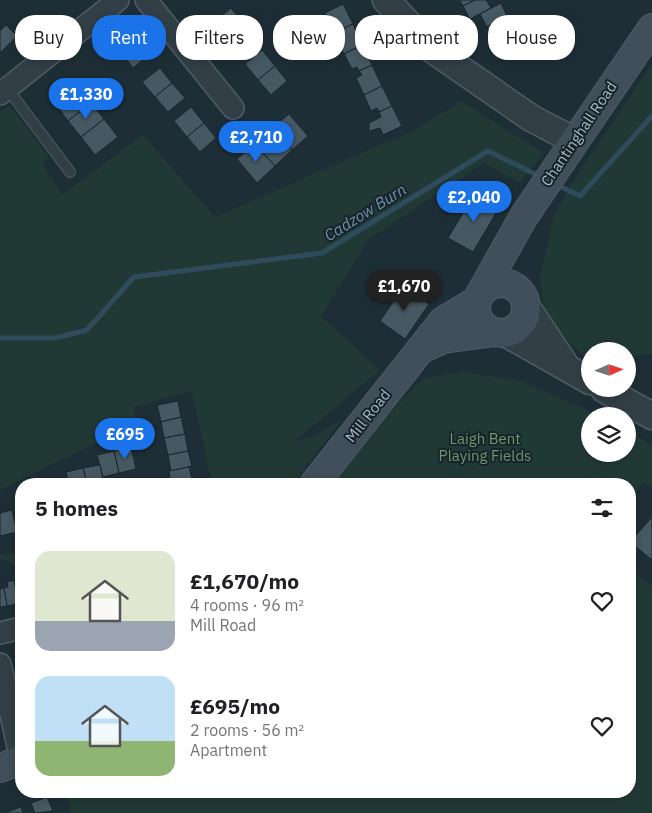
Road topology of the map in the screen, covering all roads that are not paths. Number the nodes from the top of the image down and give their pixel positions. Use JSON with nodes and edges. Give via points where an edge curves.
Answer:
{"nodes":[{"id":1,"x":118,"y":0,"type":"edge"},
{"id":2,"x":146,"y":0,"type":"edge"},
{"id":3,"x":386,"y":0,"type":"edge"},
{"id":4,"x":652,"y":28,"type":"edge"},
{"id":5,"x":4,"y":91,"type":"edge"},
{"id":6,"x":233,"y":108,"type":"dead end"},
{"id":7,"x":574,"y":140,"type":"junction"},
{"id":8,"x":70,"y":172,"type":"dead end"},
{"id":9,"x":524,"y":216,"type":"junction"},
{"id":10,"x":480,"y":295,"type":"junction"},
{"id":11,"x":521,"y":297,"type":"junction"},
{"id":12,"x":500,"y":332,"type":"junction"},
{"id":13,"x":421,"y":349,"type":"junction"},
{"id":14,"x":567,"y":367,"type":"junction"},
{"id":15,"x":581,"y":376,"type":"edge"},
{"id":16,"x":620,"y":398,"type":"edge"},
{"id":17,"x":652,"y":416,"type":"edge"},
{"id":18,"x":319,"y":478,"type":"edge"},
{"id":19,"x":15,"y":629,"type":"edge"},
{"id":20,"x":0,"y":633,"type":"edge"},
{"id":21,"x":0,"y":664,"type":"edge"},
{"id":22,"x":15,"y":733,"type":"edge"},
{"id":23,"x":15,"y":762,"type":"edge"},
{"id":24,"x":0,"y":768,"type":"edge"}],
"edges":[{"from":1,"to":5,"type":"street"},
{"from":2,"to":6,"type":"street"},
{"from":3,"to":7,"type":"street","via":[[433,50],[531,118]]},
{"from":4,"to":7,"type":"main road","name":"Chantinghall Road"},
{"from":5,"to":8,"type":"lane"},
{"from":7,"to":9,"type":"main road","name":"Chantinghall Road"},
{"from":9,"to":10,"type":"main road","name":"Chantinghall Road"},
{"from":9,"to":11,"type":"main road","name":"Chantinghall Road","via":[[514,249]]},
{"from":10,"to":11,"type":"main road","via":[[494,283],[506,282]]},
{"from":10,"to":12,"type":"main road","via":[[475,309],[481,324]]},
{"from":10,"to":13,"type":"main road","name":"Mill Road","via":[[443,321]]},
{"from":11,"to":12,"type":"main road","via":[[525,315],[520,323]]},
{"from":11,"to":14,"type":"street"},
{"from":12,"to":13,"type":"main road","name":"Mill Road","via":[[443,339]]},
{"from":12,"to":14,"type":"street"},
{"from":13,"to":18,"type":"main road","name":"Mill Road"},
{"from":14,"to":15,"type":"street"},
{"from":16,"to":17,"type":"street"},
{"from":19,"to":20,"type":"street"},
{"from":21,"to":22,"type":"street"},
{"from":23,"to":24,"type":"main road"}]}
